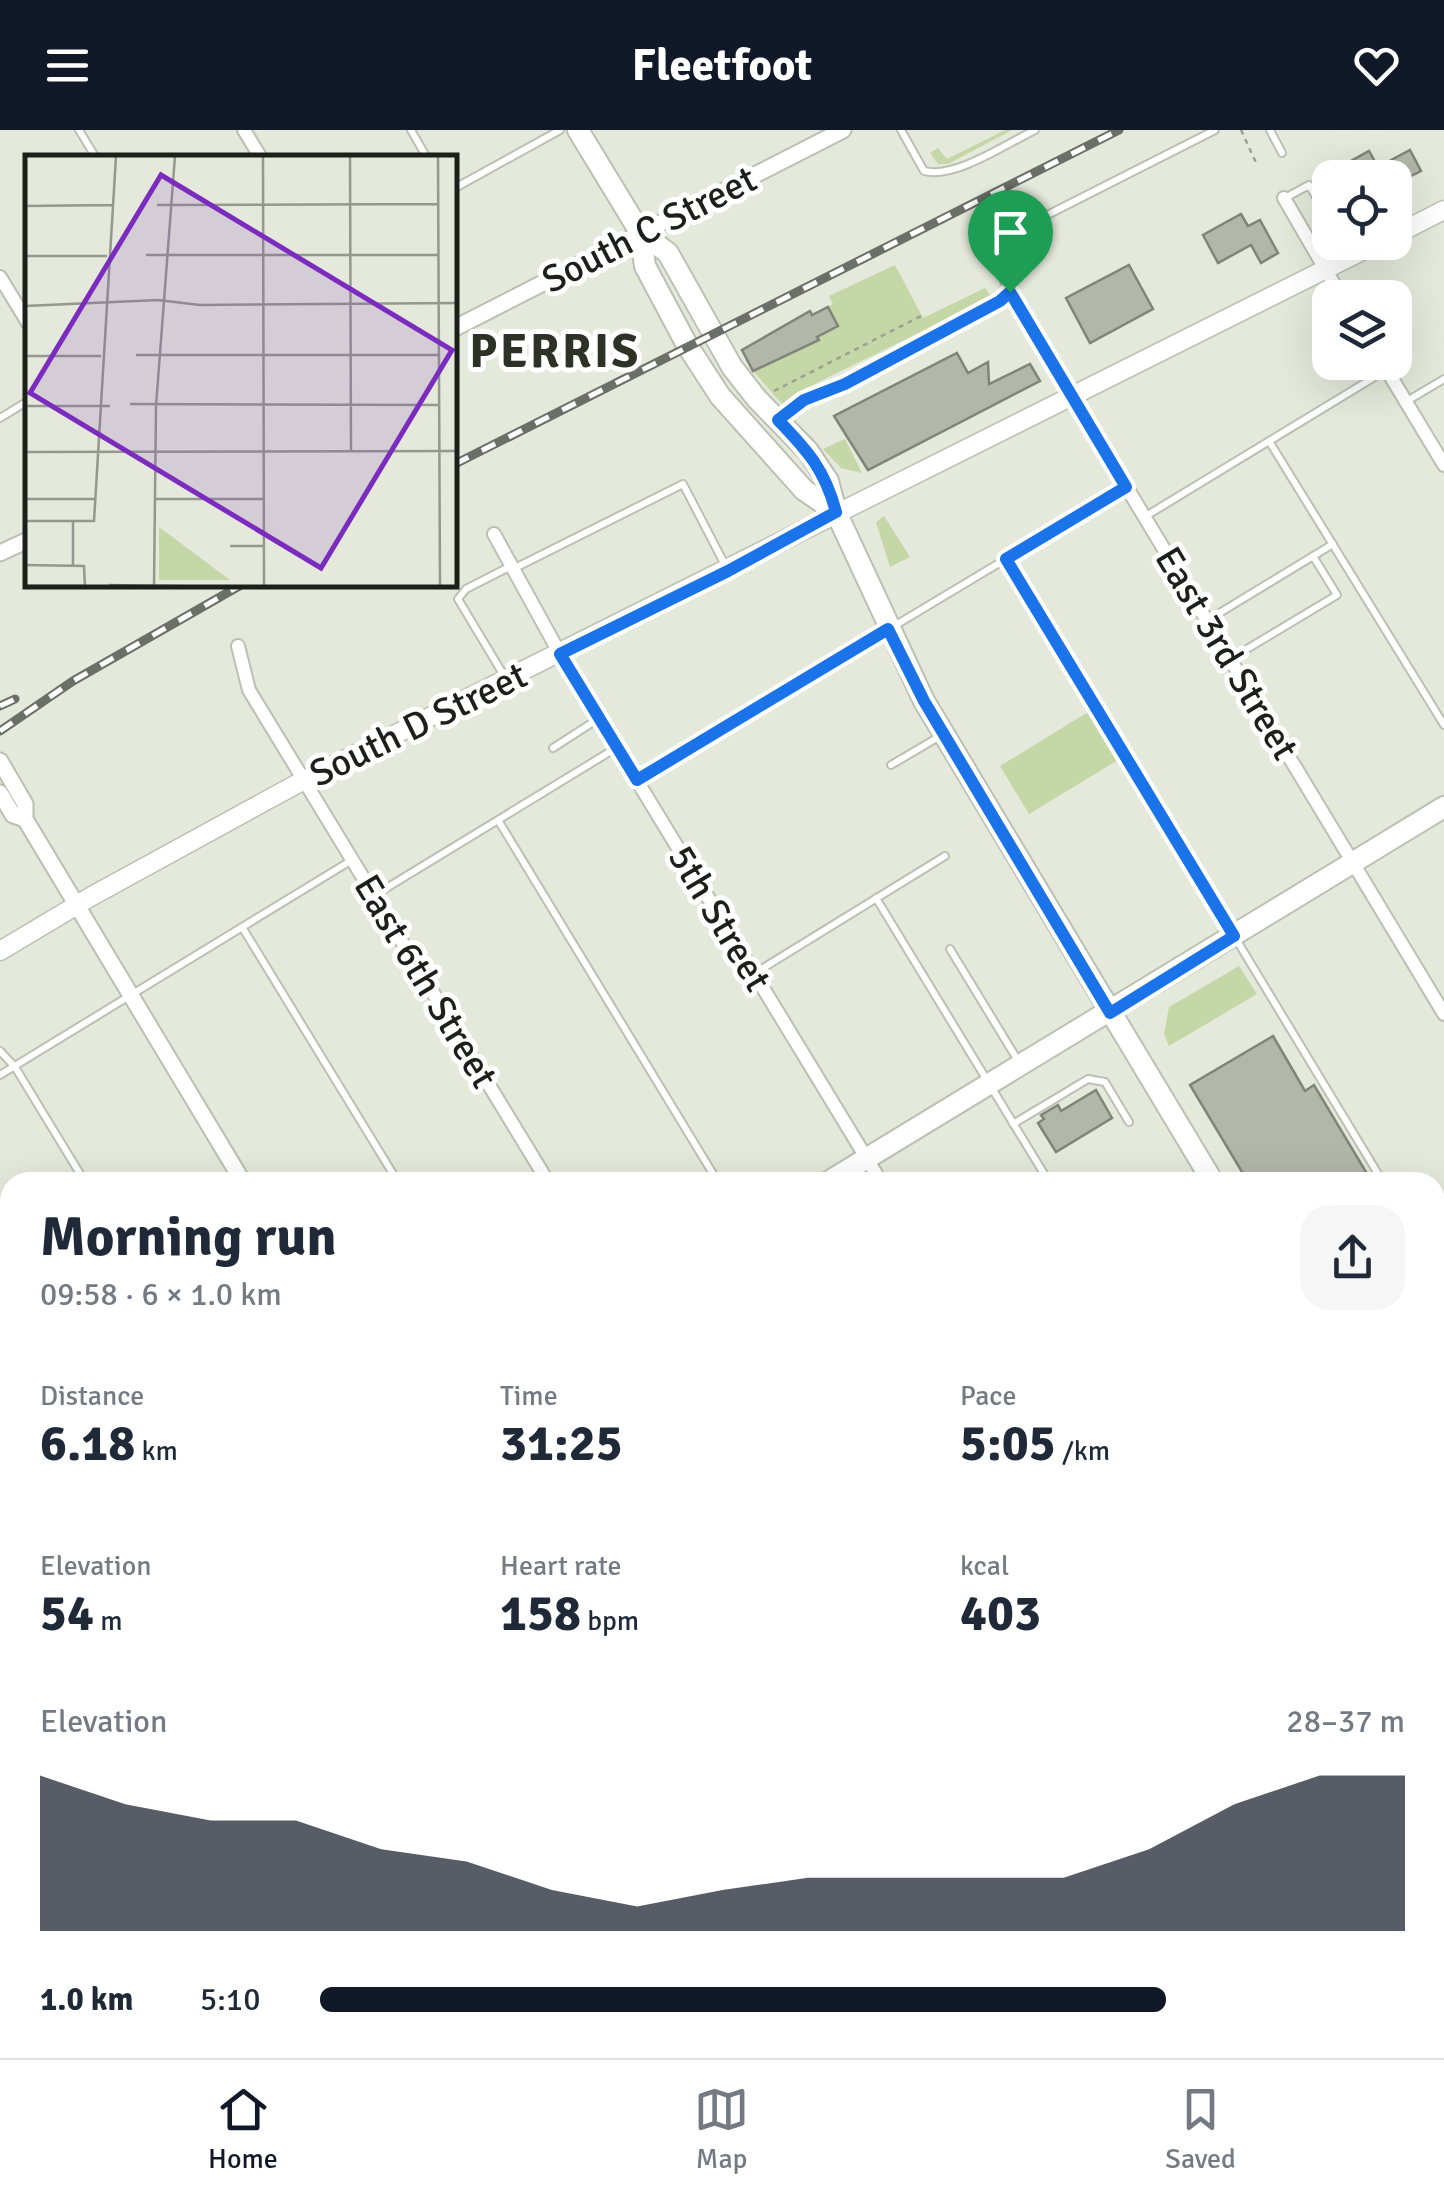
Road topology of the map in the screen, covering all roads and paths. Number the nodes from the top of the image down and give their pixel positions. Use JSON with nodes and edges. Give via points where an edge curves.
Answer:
{"nodes":[{"id":1,"x":79,"y":130,"type":"edge"},
{"id":2,"x":244,"y":130,"type":"edge"},
{"id":3,"x":411,"y":130,"type":"edge"},
{"id":4,"x":560,"y":130,"type":"edge"},
{"id":5,"x":578,"y":130,"type":"edge"},
{"id":6,"x":843,"y":130,"type":"edge"},
{"id":7,"x":901,"y":130,"type":"edge"},
{"id":8,"x":1035,"y":130,"type":"edge"},
{"id":9,"x":1215,"y":130,"type":"edge"},
{"id":10,"x":1241,"y":130,"type":"edge"},
{"id":11,"x":1270,"y":130,"type":"edge"},
{"id":12,"x":1282,"y":152,"type":"dead end"},
{"id":13,"x":94,"y":155,"type":"edge"},
{"id":14,"x":259,"y":155,"type":"edge"},
{"id":15,"x":425,"y":155,"type":"edge"},
{"id":16,"x":1258,"y":165,"type":"dead end"},
{"id":17,"x":458,"y":186,"type":"edge"},
{"id":18,"x":1312,"y":190,"type":"edge"},
{"id":19,"x":1284,"y":198,"type":"joint"},
{"id":20,"x":1444,"y":210,"type":"edge"},
{"id":21,"x":1412,"y":226,"type":"edge"},
{"id":22,"x":640,"y":232,"type":"junction"},
{"id":23,"x":1345,"y":260,"type":"edge"},
{"id":24,"x":1325,"y":270,"type":"junction"},
{"id":25,"x":0,"y":277,"type":"edge"},
{"id":26,"x":1331,"y":280,"type":"edge"},
{"id":27,"x":1010,"y":292,"type":"junction"},
{"id":28,"x":921,"y":316,"type":"dead end"},
{"id":29,"x":25,"y":318,"type":"edge"},
{"id":30,"x":458,"y":326,"type":"edge"},
{"id":31,"x":1444,"y":378,"type":"edge"},
{"id":32,"x":1363,"y":380,"type":"edge"},
{"id":33,"x":1393,"y":380,"type":"edge"},
{"id":34,"x":769,"y":395,"type":"dead end"},
{"id":35,"x":1072,"y":397,"type":"junction"},
{"id":36,"x":1406,"y":402,"type":"junction"},
{"id":37,"x":25,"y":404,"type":"edge"},
{"id":38,"x":0,"y":418,"type":"edge"},
{"id":39,"x":778,"y":420,"type":"junction"},
{"id":40,"x":1269,"y":441,"type":"junction"},
{"id":41,"x":1444,"y":465,"type":"edge"},
{"id":42,"x":1126,"y":487,"type":"junction"},
{"id":43,"x":836,"y":512,"type":"junction"},
{"id":44,"x":1145,"y":517,"type":"junction"},
{"id":45,"x":494,"y":534,"type":"dead end"},
{"id":46,"x":25,"y":541,"type":"edge"},
{"id":47,"x":1332,"y":544,"type":"junction"},
{"id":48,"x":0,"y":553,"type":"edge"},
{"id":49,"x":1313,"y":556,"type":"junction"},
{"id":50,"x":1006,"y":559,"type":"junction"},
{"id":51,"x":512,"y":568,"type":"junction"},
{"id":52,"x":728,"y":571,"type":"junction"},
{"id":53,"x":1207,"y":620,"type":"junction"},
{"id":54,"x":888,"y":629,"type":"junction"},
{"id":55,"x":238,"y":646,"type":"dead end"},
{"id":56,"x":560,"y":654,"type":"junction"},
{"id":57,"x":1230,"y":659,"type":"junction"},
{"id":58,"x":507,"y":680,"type":"junction"},
{"id":59,"x":599,"y":718,"type":"junction"},
{"id":60,"x":1444,"y":725,"type":"edge"},
{"id":61,"x":944,"y":734,"type":"junction"},
{"id":62,"x":552,"y":748,"type":"dead end"},
{"id":63,"x":617,"y":748,"type":"junction"},
{"id":64,"x":0,"y":761,"type":"edge"},
{"id":65,"x":891,"y":765,"type":"dead end"},
{"id":66,"x":304,"y":780,"type":"junction"},
{"id":67,"x":637,"y":780,"type":"junction"},
{"id":68,"x":0,"y":793,"type":"edge"},
{"id":69,"x":1444,"y":807,"type":"edge"},
{"id":70,"x":24,"y":819,"type":"junction"},
{"id":71,"x":498,"y":820,"type":"junction"},
{"id":72,"x":945,"y":856,"type":"dead end"},
{"id":73,"x":352,"y":860,"type":"junction"},
{"id":74,"x":1352,"y":862,"type":"junction"},
{"id":75,"x":374,"y":896,"type":"junction"},
{"id":76,"x":876,"y":898,"type":"junction"},
{"id":77,"x":76,"y":906,"type":"junction"},
{"id":78,"x":242,"y":927,"type":"junction"},
{"id":79,"x":1234,"y":936,"type":"junction"},
{"id":80,"x":950,"y":950,"type":"dead end"},
{"id":81,"x":0,"y":951,"type":"edge"},
{"id":82,"x":754,"y":974,"type":"junction"},
{"id":83,"x":132,"y":998,"type":"junction"},
{"id":84,"x":1110,"y":1013,"type":"junction"},
{"id":85,"x":1444,"y":1014,"type":"edge"},
{"id":86,"x":0,"y":1050,"type":"edge"},
{"id":87,"x":1022,"y":1066,"type":"junction"},
{"id":88,"x":14,"y":1067,"type":"junction"},
{"id":89,"x":0,"y":1075,"type":"edge"},
{"id":90,"x":990,"y":1085,"type":"junction"},
{"id":91,"x":1129,"y":1122,"type":"dead end"},
{"id":92,"x":1013,"y":1124,"type":"junction"},
{"id":93,"x":867,"y":1159,"type":"junction"},
{"id":94,"x":79,"y":1172,"type":"edge"},
{"id":95,"x":237,"y":1172,"type":"edge"},
{"id":96,"x":392,"y":1172,"type":"edge"},
{"id":97,"x":542,"y":1172,"type":"edge"},
{"id":98,"x":712,"y":1172,"type":"edge"},
{"id":99,"x":845,"y":1172,"type":"edge"},
{"id":100,"x":875,"y":1172,"type":"edge"},
{"id":101,"x":1042,"y":1172,"type":"edge"},
{"id":102,"x":1207,"y":1172,"type":"edge"},
{"id":103,"x":1377,"y":1172,"type":"edge"}],
"edges":[{"from":1,"to":13,"type":"lane"},
{"from":2,"to":14,"type":"street"},
{"from":3,"to":15,"type":"lane"},
{"from":4,"to":17,"type":"lane"},
{"from":5,"to":22,"type":"main road"},
{"from":6,"to":22,"type":"street","name":"South C Street"},
{"from":7,"to":8,"type":"lane","via":[[924,171],[936,174]]},
{"from":9,"to":27,"type":"lane","via":[[1002,238],[994,259]]},
{"from":10,"to":16,"type":"path"},
{"from":11,"to":12,"type":"lane"},
{"from":18,"to":19,"type":"lane","via":[[1309,185]]},
{"from":19,"to":24,"type":"street"},
{"from":20,"to":21,"type":"main road"},
{"from":22,"to":30,"type":"street","name":"South C Street"},
{"from":22,"to":39,"type":"main road","via":[[668,253],[732,367]]},
{"from":22,"to":43,"type":"main road","via":[[645,266],[720,396],[804,490]]},
{"from":23,"to":24,"type":"main road","name":"South D Street"},
{"from":24,"to":26,"type":"street"},
{"from":24,"to":35,"type":"main road","name":"South D Street"},
{"from":25,"to":29,"type":"street"},
{"from":27,"to":35,"type":"street","name":"East 3rd Street"},
{"from":27,"to":39,"type":"lane"},
{"from":28,"to":34,"type":"path"},
{"from":31,"to":36,"type":"lane"},
{"from":32,"to":40,"type":"lane"},
{"from":33,"to":36,"type":"street"},
{"from":35,"to":42,"type":"street","name":"East 3rd Street"},
{"from":35,"to":43,"type":"main road","name":"South D Street"},
{"from":36,"to":41,"type":"street"},
{"from":37,"to":38,"type":"lane"},
{"from":39,"to":43,"type":"main road","via":[[828,481]]},
{"from":40,"to":44,"type":"lane"},
{"from":40,"to":47,"type":"lane"},
{"from":42,"to":44,"type":"street","name":"East 3rd Street"},
{"from":42,"to":50,"type":"lane"},
{"from":43,"to":52,"type":"main road","name":"South D Street"},
{"from":43,"to":54,"type":"main road"},
{"from":44,"to":53,"type":"street","name":"East 3rd Street"},
{"from":45,"to":51,"type":"street","name":"5th Street"},
{"from":46,"to":48,"type":"street"},
{"from":47,"to":49,"type":"lane"},
{"from":47,"to":60,"type":"lane"},
{"from":49,"to":53,"type":"lane"},
{"from":49,"to":57,"type":"lane","via":[[1337,596]]},
{"from":50,"to":54,"type":"lane"},
{"from":50,"to":79,"type":"lane"},
{"from":51,"to":52,"type":"lane","via":[[683,484]]},
{"from":51,"to":56,"type":"street","name":"5th Street"},
{"from":51,"to":58,"type":"lane","via":[[460,594],[459,604]]},
{"from":52,"to":56,"type":"main road","name":"South D Street"},
{"from":53,"to":57,"type":"street","name":"East 3rd Street"},
{"from":54,"to":61,"type":"main road"},
{"from":54,"to":67,"type":"lane"},
{"from":55,"to":66,"type":"street","name":"East 6th Street","via":[[249,690]]},
{"from":56,"to":58,"type":"main road","name":"South D Street"},
{"from":56,"to":59,"type":"street","name":"5th Street"},
{"from":57,"to":74,"type":"street","name":"East 3rd Street"},
{"from":58,"to":66,"type":"main road","name":"South D Street"},
{"from":59,"to":62,"type":"lane"},
{"from":59,"to":63,"type":"street","name":"5th Street"},
{"from":61,"to":65,"type":"lane"},
{"from":61,"to":84,"type":"main road"},
{"from":63,"to":67,"type":"street","name":"5th Street"},
{"from":63,"to":71,"type":"lane"},
{"from":64,"to":70,"type":"street","via":[[25,804]]},
{"from":66,"to":73,"type":"street","name":"East 6th Street"},
{"from":66,"to":77,"type":"main road","name":"South D Street"},
{"from":67,"to":82,"type":"street","name":"5th Street"},
{"from":68,"to":70,"type":"street"},
{"from":69,"to":74,"type":"main road"},
{"from":70,"to":77,"type":"street"},
{"from":71,"to":75,"type":"lane"},
{"from":71,"to":98,"type":"lane"},
{"from":72,"to":76,"type":"lane"},
{"from":73,"to":75,"type":"street","name":"East 6th Street"},
{"from":73,"to":78,"type":"lane"},
{"from":74,"to":79,"type":"main road"},
{"from":74,"to":85,"type":"street","name":"East 3rd Street"},
{"from":75,"to":97,"type":"street","name":"East 6th Street"},
{"from":76,"to":82,"type":"lane"},
{"from":76,"to":90,"type":"lane"},
{"from":77,"to":81,"type":"main road","name":"South D Street"},
{"from":77,"to":83,"type":"street"},
{"from":78,"to":83,"type":"lane"},
{"from":78,"to":96,"type":"lane"},
{"from":79,"to":84,"type":"main road"},
{"from":79,"to":103,"type":"lane"},
{"from":80,"to":87,"type":"lane"},
{"from":82,"to":93,"type":"street","name":"5th Street"},
{"from":83,"to":88,"type":"lane"},
{"from":83,"to":95,"type":"street"},
{"from":84,"to":87,"type":"main road"},
{"from":84,"to":102,"type":"main road"},
{"from":86,"to":88,"type":"lane"},
{"from":87,"to":90,"type":"main road"},
{"from":88,"to":89,"type":"lane"},
{"from":88,"to":94,"type":"lane"},
{"from":90,"to":92,"type":"lane"},
{"from":90,"to":93,"type":"main road"},
{"from":91,"to":92,"type":"lane","via":[[1105,1082],[1088,1079]]},
{"from":92,"to":101,"type":"lane"},
{"from":93,"to":99,"type":"main road"},
{"from":93,"to":100,"type":"street","name":"5th Street"}]}
